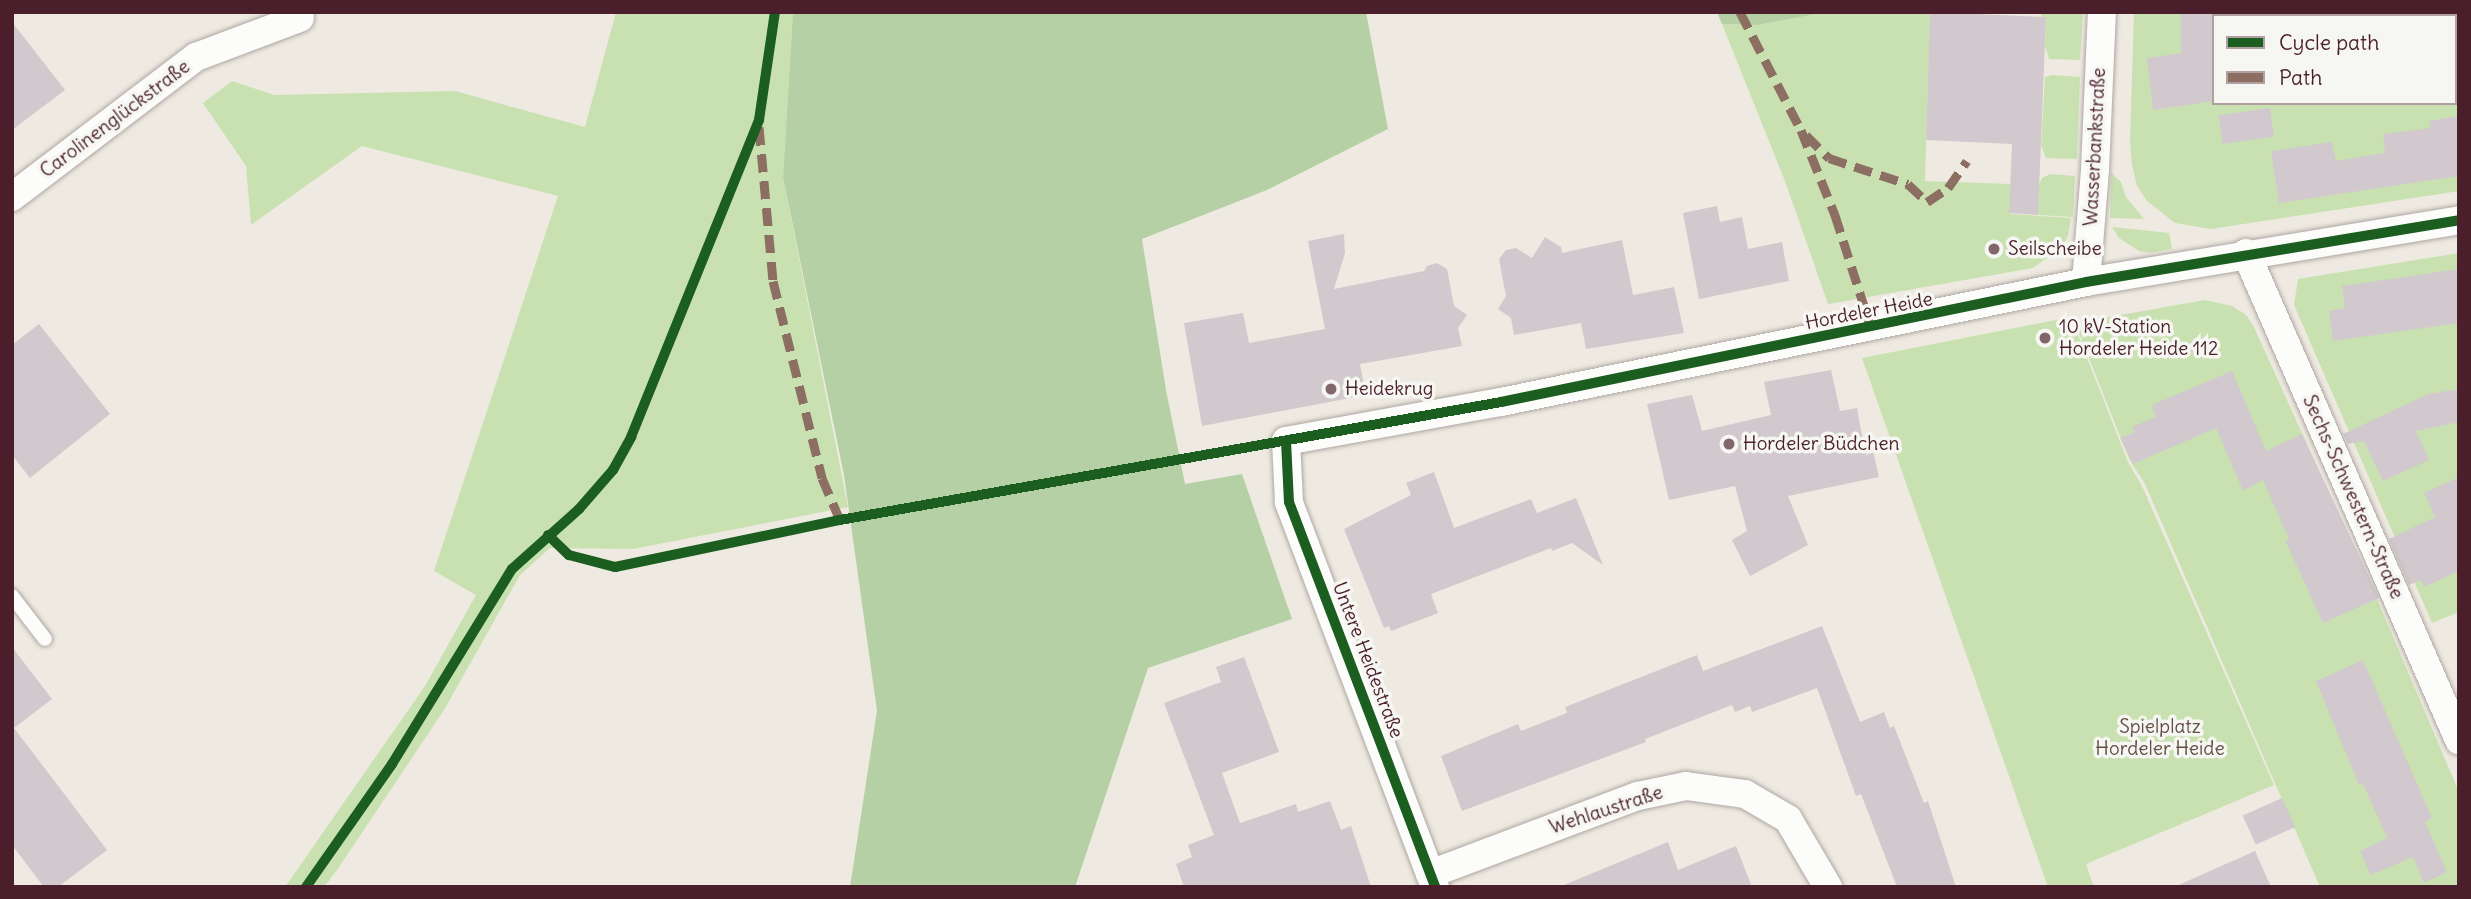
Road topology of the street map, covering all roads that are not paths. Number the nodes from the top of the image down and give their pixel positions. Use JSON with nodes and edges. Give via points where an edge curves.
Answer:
{"nodes":[{"id":1,"x":2102,"y":12,"type":"edge"},
{"id":2,"x":301,"y":14,"type":"edge"},
{"id":3,"x":12,"y":197,"type":"edge"},
{"id":4,"x":2459,"y":219,"type":"edge"},
{"id":5,"x":2246,"y":253,"type":"junction"},
{"id":6,"x":2086,"y":282,"type":"junction"},
{"id":7,"x":1286,"y":441,"type":"joint"},
{"id":8,"x":12,"y":596,"type":"edge"},
{"id":9,"x":45,"y":639,"type":"dead end"},
{"id":10,"x":2456,"y":724,"type":"edge"},
{"id":11,"x":1433,"y":880,"type":"edge"},
{"id":12,"x":1828,"y":887,"type":"edge"}],
"edges":[{"from":1,"to":6,"type":"street","name":"Wasserbankstraße"},
{"from":2,"to":3,"type":"street","name":"Carolinenglückstraße","via":[[196,57]]},
{"from":4,"to":5,"type":"street","name":"Hordeler Heide"},
{"from":5,"to":6,"type":"street","name":"Hordeler Heide"},
{"from":5,"to":10,"type":"street","name":"Sechs-Schwestern-Straße"},
{"from":6,"to":7,"type":"street","name":"Hordeler Heide"},
{"from":7,"to":11,"type":"street","name":"Untere Heidestraße","via":[[1289,502]]},
{"from":8,"to":9,"type":"lane"},
{"from":11,"to":12,"type":"street","name":"Wehlaustraße","via":[[1638,796],[1686,786],[1745,793],[1788,818]]}]}
